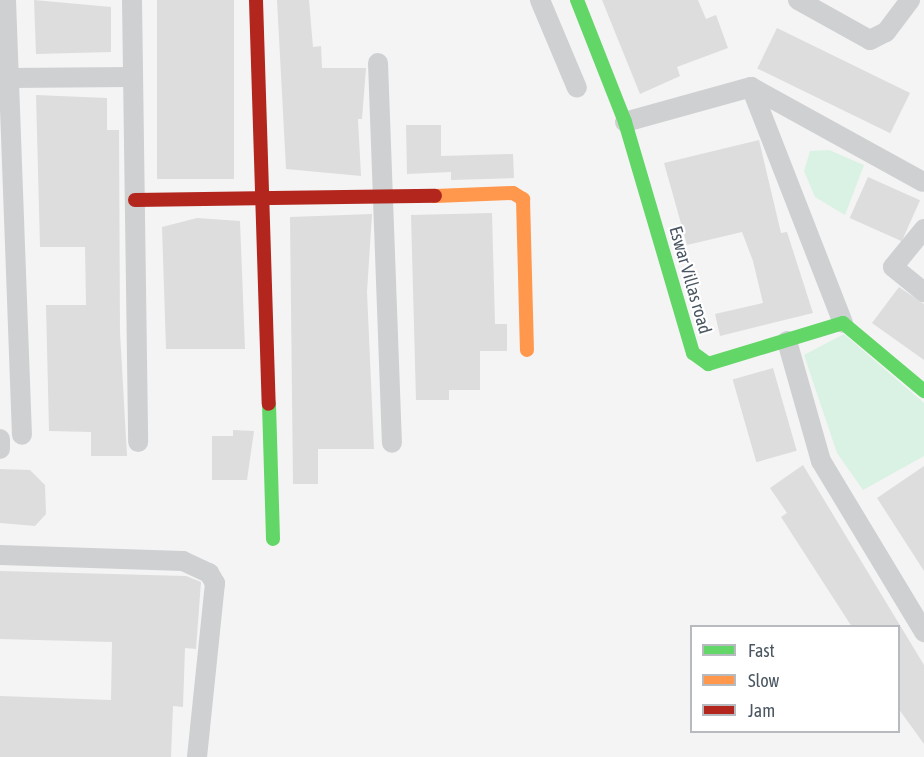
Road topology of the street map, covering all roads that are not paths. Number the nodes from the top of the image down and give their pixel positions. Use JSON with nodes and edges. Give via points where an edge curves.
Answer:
{"nodes":[{"id":1,"x":6,"y":0,"type":"edge"},
{"id":2,"x":132,"y":0,"type":"edge"},
{"id":3,"x":256,"y":0,"type":"edge"},
{"id":4,"x":540,"y":0,"type":"edge"},
{"id":5,"x":578,"y":0,"type":"edge"},
{"id":6,"x":910,"y":0,"type":"edge"},
{"id":7,"x":804,"y":2,"type":"edge"},
{"id":8,"x":378,"y":63,"type":"dead end"},
{"id":9,"x":131,"y":76,"type":"junction"},
{"id":10,"x":9,"y":78,"type":"junction"},
{"id":11,"x":752,"y":87,"type":"junction"},
{"id":12,"x":577,"y":88,"type":"dead end"},
{"id":13,"x":625,"y":122,"type":"junction"},
{"id":14,"x":922,"y":182,"type":"dead end"},
{"id":15,"x":386,"y":198,"type":"junction"},
{"id":16,"x":135,"y":201,"type":"junction"},
{"id":17,"x":266,"y":202,"type":"junction"},
{"id":18,"x":924,"y":229,"type":"edge"},
{"id":19,"x":8,"y":267,"type":"edge"},
{"id":20,"x":924,"y":292,"type":"edge"},
{"id":21,"x":843,"y":323,"type":"junction"},
{"id":22,"x":787,"y":341,"type":"junction"},
{"id":23,"x":527,"y":350,"type":"dead end"},
{"id":24,"x":924,"y":391,"type":"edge"},
{"id":25,"x":22,"y":435,"type":"dead end"},
{"id":26,"x":0,"y":439,"type":"edge"},
{"id":27,"x":138,"y":442,"type":"dead end"},
{"id":28,"x":392,"y":442,"type":"dead end"},
{"id":29,"x":0,"y":449,"type":"edge"},
{"id":30,"x":273,"y":539,"type":"dead end"},
{"id":31,"x":0,"y":555,"type":"edge"},
{"id":32,"x":924,"y":632,"type":"edge"},
{"id":33,"x":197,"y":757,"type":"edge"}],
"edges":[{"from":1,"to":10,"type":"street"},
{"from":2,"to":9,"type":"street"},
{"from":3,"to":17,"type":"street"},
{"from":4,"to":12,"type":"street"},
{"from":5,"to":13,"type":"street","name":"Eswar Villas road"},
{"from":6,"to":7,"type":"street","via":[[886,32],[870,40]]},
{"from":8,"to":15,"type":"street"},
{"from":9,"to":10,"type":"street"},
{"from":9,"to":16,"type":"street"},
{"from":10,"to":19,"type":"street"},
{"from":11,"to":13,"type":"street"},
{"from":11,"to":14,"type":"street"},
{"from":11,"to":21,"type":"street"},
{"from":13,"to":22,"type":"street","name":"Eswar Villas road","via":[[693,353],[708,364]]},
{"from":15,"to":17,"type":"street"},
{"from":15,"to":23,"type":"street","via":[[513,194],[523,199]]},
{"from":15,"to":28,"type":"street"},
{"from":16,"to":17,"type":"street"},
{"from":16,"to":27,"type":"street"},
{"from":17,"to":30,"type":"street"},
{"from":18,"to":20,"type":"street","via":[[893,267]]},
{"from":19,"to":25,"type":"street"},
{"from":21,"to":22,"type":"street","name":"Eswar Villas road"},
{"from":21,"to":24,"type":"street"},
{"from":22,"to":32,"type":"street","via":[[821,461]]},
{"from":26,"to":29,"type":"street"},
{"from":31,"to":33,"type":"street","via":[[183,561],[209,573],[215,583]]}]}
